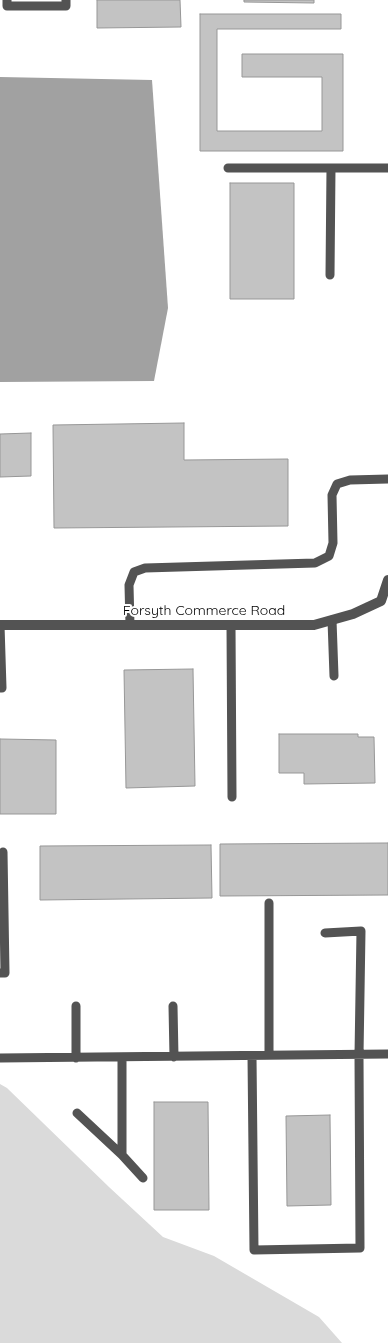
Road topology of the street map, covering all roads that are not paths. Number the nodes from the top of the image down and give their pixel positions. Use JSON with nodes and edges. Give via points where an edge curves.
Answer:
{"nodes":[{"id":1,"x":7,"y":0,"type":"edge"},
{"id":2,"x":66,"y":0,"type":"edge"},
{"id":3,"x":228,"y":168,"type":"dead end"},
{"id":4,"x":331,"y":168,"type":"junction"},
{"id":5,"x":388,"y":168,"type":"edge"},
{"id":6,"x":330,"y":275,"type":"dead end"},
{"id":7,"x":388,"y":479,"type":"edge"},
{"id":8,"x":388,"y":580,"type":"edge"},
{"id":9,"x":332,"y":620,"type":"junction"},
{"id":10,"x":0,"y":625,"type":"edge"},
{"id":11,"x":130,"y":625,"type":"junction"},
{"id":12,"x":231,"y":625,"type":"junction"},
{"id":13,"x":334,"y":676,"type":"dead end"},
{"id":14,"x":0,"y":688,"type":"edge"},
{"id":15,"x":232,"y":797,"type":"dead end"},
{"id":16,"x":3,"y":852,"type":"dead end"},
{"id":17,"x":269,"y":903,"type":"dead end"},
{"id":18,"x":325,"y":933,"type":"dead end"},
{"id":19,"x":0,"y":973,"type":"edge"},
{"id":20,"x":76,"y":1006,"type":"dead end"},
{"id":21,"x":173,"y":1006,"type":"dead end"},
{"id":22,"x":388,"y":1054,"type":"edge"},
{"id":23,"x":269,"y":1055,"type":"junction"},
{"id":24,"x":358,"y":1055,"type":"junction"},
{"id":25,"x":252,"y":1056,"type":"junction"},
{"id":26,"x":174,"y":1057,"type":"junction"},
{"id":27,"x":0,"y":1058,"type":"edge"},
{"id":28,"x":76,"y":1058,"type":"junction"},
{"id":29,"x":122,"y":1058,"type":"junction"},
{"id":30,"x":77,"y":1112,"type":"dead end"},
{"id":31,"x":122,"y":1155,"type":"junction"},
{"id":32,"x":143,"y":1178,"type":"dead end"}],
"edges":[{"from":1,"to":2,"type":"lane","via":[[8,6],[66,6]]},
{"from":3,"to":4,"type":"lane"},
{"from":4,"to":5,"type":"lane"},
{"from":4,"to":6,"type":"lane"},
{"from":7,"to":11,"type":"lane","via":[[350,480],[337,484],[332,494],[333,543],[329,556],[315,563],[145,568],[134,572],[129,585]]},
{"from":8,"to":9,"type":"street","name":"Forsyth Commerce Road","via":[[381,601]]},
{"from":9,"to":12,"type":"street","name":"Forsyth Commerce Road","via":[[314,625]]},
{"from":9,"to":13,"type":"lane"},
{"from":10,"to":11,"type":"street","name":"Forsyth Commerce Road"},
{"from":10,"to":14,"type":"lane"},
{"from":11,"to":12,"type":"street","name":"Forsyth Commerce Road"},
{"from":12,"to":15,"type":"lane"},
{"from":16,"to":19,"type":"lane","via":[[5,973]]},
{"from":17,"to":23,"type":"lane"},
{"from":18,"to":24,"type":"lane","via":[[362,931]]},
{"from":20,"to":28,"type":"lane"},
{"from":21,"to":26,"type":"lane"},
{"from":22,"to":24,"type":"lane"},
{"from":23,"to":24,"type":"lane"},
{"from":23,"to":25,"type":"lane"},
{"from":24,"to":25,"type":"lane","via":[[360,1248],[254,1250]]},
{"from":25,"to":26,"type":"lane"},
{"from":26,"to":29,"type":"lane"},
{"from":27,"to":28,"type":"lane"},
{"from":28,"to":29,"type":"lane"},
{"from":29,"to":31,"type":"lane"},
{"from":30,"to":31,"type":"lane"},
{"from":31,"to":32,"type":"lane"}]}
